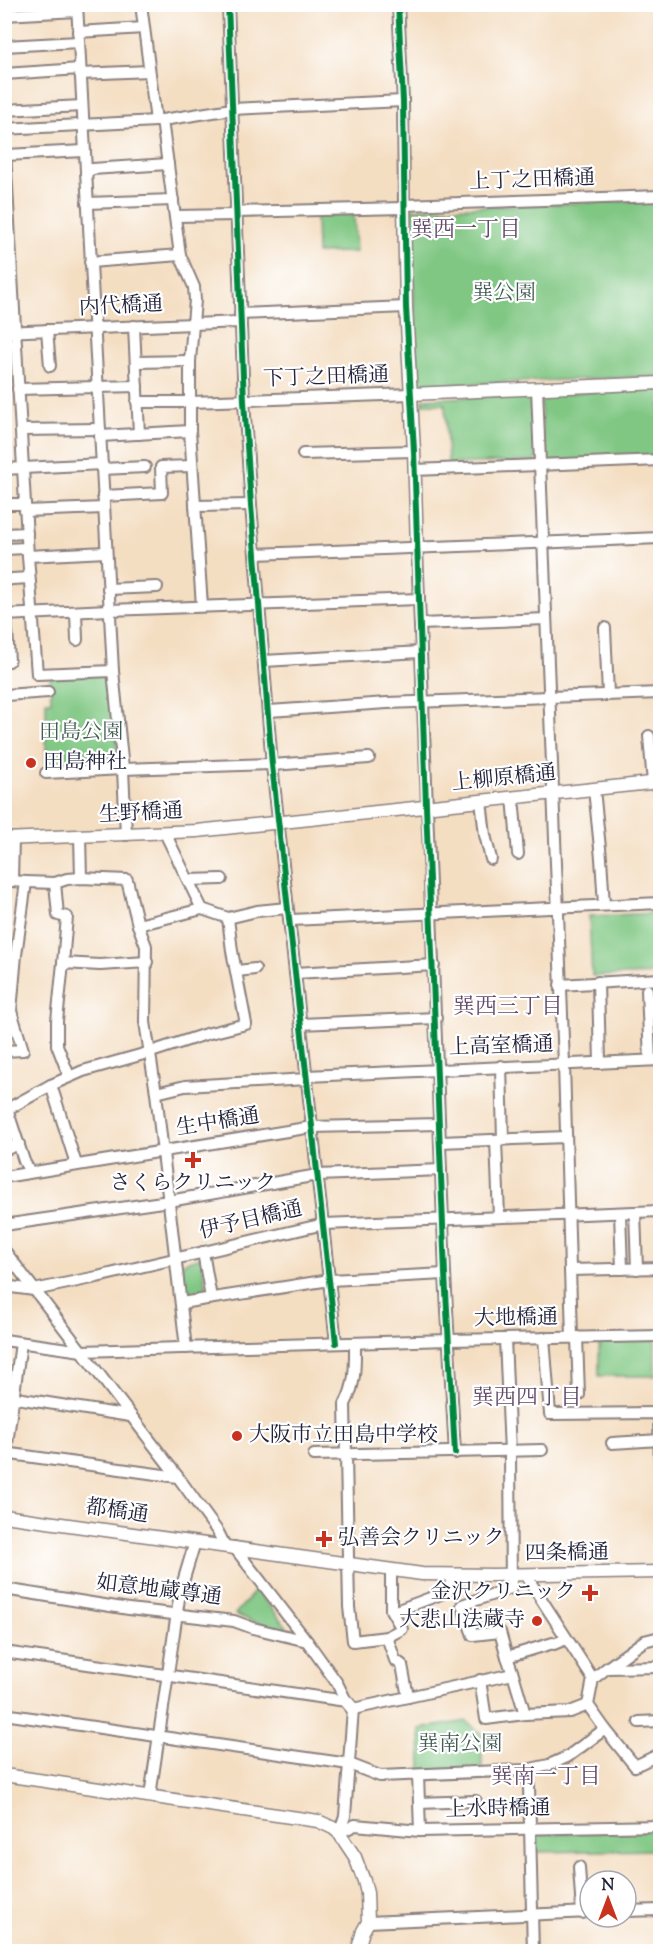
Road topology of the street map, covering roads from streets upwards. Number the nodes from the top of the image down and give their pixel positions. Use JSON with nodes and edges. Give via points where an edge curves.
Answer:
{"nodes":[{"id":1,"x":141,"y":4,"type":"edge"},
{"id":2,"x":228,"y":4,"type":"edge"},
{"id":3,"x":398,"y":4,"type":"edge"},
{"id":4,"x":77,"y":8,"type":"edge"},
{"id":5,"x":4,"y":15,"type":"edge"},
{"id":6,"x":144,"y":28,"type":"junction"},
{"id":7,"x":79,"y":37,"type":"junction"},
{"id":8,"x":4,"y":46,"type":"edge"},
{"id":9,"x":80,"y":71,"type":"junction"},
{"id":10,"x":149,"y":71,"type":"junction"},
{"id":11,"x":4,"y":74,"type":"edge"},
{"id":12,"x":403,"y":101,"type":"junction"},
{"id":13,"x":82,"y":106,"type":"junction"},
{"id":14,"x":232,"y":109,"type":"junction"},
{"id":15,"x":4,"y":110,"type":"edge"},
{"id":16,"x":159,"y":121,"type":"junction"},
{"id":17,"x":83,"y":125,"type":"junction"},
{"id":18,"x":4,"y":132,"type":"edge"},
{"id":19,"x":84,"y":151,"type":"junction"},
{"id":20,"x":6,"y":155,"type":"edge"},
{"id":21,"x":168,"y":165,"type":"junction"},
{"id":22,"x":86,"y":173,"type":"junction"},
{"id":23,"x":6,"y":180,"type":"edge"},
{"id":24,"x":660,"y":196,"type":"edge"},
{"id":25,"x":173,"y":200,"type":"junction"},
{"id":26,"x":87,"y":203,"type":"junction"},
{"id":27,"x":404,"y":207,"type":"junction"},
{"id":28,"x":237,"y":214,"type":"junction"},
{"id":29,"x":175,"y":216,"type":"junction"},
{"id":30,"x":7,"y":217,"type":"edge"},
{"id":31,"x":180,"y":255,"type":"junction"},
{"id":32,"x":90,"y":262,"type":"junction"},
{"id":33,"x":406,"y":307,"type":"junction"},
{"id":34,"x":240,"y":318,"type":"junction"},
{"id":35,"x":192,"y":323,"type":"junction"},
{"id":36,"x":134,"y":326,"type":"junction"},
{"id":37,"x":94,"y":327,"type":"junction"},
{"id":38,"x":47,"y":330,"type":"junction"},
{"id":39,"x":10,"y":332,"type":"edge"},
{"id":40,"x":190,"y":361,"type":"junction"},
{"id":41,"x":136,"y":362,"type":"junction"},
{"id":42,"x":50,"y":366,"type":"dead end"},
{"id":43,"x":660,"y":383,"type":"edge"},
{"id":44,"x":136,"y":386,"type":"junction"},
{"id":45,"x":97,"y":387,"type":"junction"},
{"id":46,"x":18,"y":388,"type":"junction"},
{"id":47,"x":537,"y":388,"type":"junction"},
{"id":48,"x":411,"y":394,"type":"junction"},
{"id":49,"x":244,"y":401,"type":"junction"},
{"id":50,"x":137,"y":402,"type":"junction"},
{"id":51,"x":191,"y":402,"type":"junction"},
{"id":52,"x":21,"y":430,"type":"junction"},
{"id":53,"x":190,"y":431,"type":"junction"},
{"id":54,"x":100,"y":432,"type":"junction"},
{"id":55,"x":138,"y":434,"type":"junction"},
{"id":56,"x":414,"y":450,"type":"junction"},
{"id":57,"x":303,"y":454,"type":"dead end"},
{"id":58,"x":660,"y":460,"type":"edge"},
{"id":59,"x":540,"y":465,"type":"junction"},
{"id":60,"x":102,"y":466,"type":"junction"},
{"id":61,"x":192,"y":466,"type":"junction"},
{"id":62,"x":145,"y":467,"type":"dead end"},
{"id":63,"x":4,"y":469,"type":"edge"},
{"id":64,"x":23,"y":469,"type":"junction"},
{"id":65,"x":415,"y":470,"type":"junction"},
{"id":66,"x":103,"y":496,"type":"junction"},
{"id":67,"x":4,"y":504,"type":"edge"},
{"id":68,"x":251,"y":505,"type":"junction"},
{"id":69,"x":195,"y":506,"type":"junction"},
{"id":70,"x":25,"y":508,"type":"junction"},
{"id":71,"x":104,"y":508,"type":"junction"},
{"id":72,"x":27,"y":533,"type":"junction"},
{"id":73,"x":4,"y":534,"type":"edge"},
{"id":74,"x":660,"y":538,"type":"edge"},
{"id":75,"x":543,"y":543,"type":"junction"},
{"id":76,"x":417,"y":548,"type":"junction"},
{"id":77,"x":4,"y":549,"type":"edge"},
{"id":78,"x":28,"y":552,"type":"junction"},
{"id":79,"x":106,"y":552,"type":"junction"},
{"id":80,"x":256,"y":555,"type":"junction"},
{"id":81,"x":29,"y":578,"type":"junction"},
{"id":82,"x":4,"y":581,"type":"edge"},
{"id":83,"x":157,"y":587,"type":"dead end"},
{"id":84,"x":108,"y":589,"type":"junction"},
{"id":85,"x":419,"y":599,"type":"junction"},
{"id":86,"x":260,"y":604,"type":"junction"},
{"id":87,"x":202,"y":606,"type":"junction"},
{"id":88,"x":109,"y":610,"type":"junction"},
{"id":89,"x":76,"y":612,"type":"junction"},
{"id":90,"x":32,"y":614,"type":"junction"},
{"id":91,"x":5,"y":615,"type":"edge"},
{"id":92,"x":546,"y":619,"type":"junction"},
{"id":93,"x":420,"y":624,"type":"junction"},
{"id":94,"x":605,"y":628,"type":"dead end"},
{"id":95,"x":76,"y":640,"type":"dead end"},
{"id":96,"x":421,"y":652,"type":"junction"},
{"id":97,"x":9,"y":661,"type":"dead end"},
{"id":98,"x":264,"y":661,"type":"junction"},
{"id":99,"x":113,"y":670,"type":"junction"},
{"id":100,"x":47,"y":674,"type":"junction"},
{"id":101,"x":660,"y":693,"type":"edge"},
{"id":102,"x":608,"y":694,"type":"junction"},
{"id":103,"x":6,"y":695,"type":"dead end"},
{"id":104,"x":549,"y":697,"type":"junction"},
{"id":105,"x":423,"y":701,"type":"junction"},
{"id":106,"x":269,"y":711,"type":"junction"},
{"id":107,"x":649,"y":736,"type":"dead end"},
{"id":108,"x":369,"y":758,"type":"dead end"},
{"id":109,"x":272,"y":764,"type":"junction"},
{"id":110,"x":123,"y":769,"type":"junction"},
{"id":111,"x":46,"y":773,"type":"dead end"},
{"id":112,"x":657,"y":782,"type":"edge"},
{"id":113,"x":594,"y":789,"type":"junction"},
{"id":114,"x":552,"y":793,"type":"junction"},
{"id":115,"x":513,"y":797,"type":"junction"},
{"id":116,"x":481,"y":801,"type":"junction"},
{"id":117,"x":426,"y":806,"type":"junction"},
{"id":118,"x":280,"y":822,"type":"junction"},
{"id":119,"x":165,"y":832,"type":"junction"},
{"id":120,"x":126,"y":835,"type":"junction"},
{"id":121,"x":80,"y":836,"type":"junction"},
{"id":122,"x":9,"y":838,"type":"edge"},
{"id":123,"x":518,"y":854,"type":"dead end"},
{"id":124,"x":491,"y":859,"type":"dead end"},
{"id":125,"x":81,"y":878,"type":"junction"},
{"id":126,"x":222,"y":879,"type":"dead end"},
{"id":127,"x":189,"y":880,"type":"junction"},
{"id":128,"x":8,"y":881,"type":"edge"},
{"id":129,"x":26,"y":882,"type":"junction"},
{"id":130,"x":55,"y":883,"type":"junction"},
{"id":131,"x":660,"y":903,"type":"edge"},
{"id":132,"x":604,"y":905,"type":"junction"},
{"id":133,"x":287,"y":908,"type":"junction"},
{"id":134,"x":557,"y":908,"type":"junction"},
{"id":135,"x":202,"y":909,"type":"junction"},
{"id":136,"x":432,"y":912,"type":"junction"},
{"id":137,"x":228,"y":918,"type":"junction"},
{"id":138,"x":291,"y":920,"type":"junction"},
{"id":139,"x":138,"y":925,"type":"junction"},
{"id":140,"x":4,"y":953,"type":"edge"},
{"id":141,"x":16,"y":955,"type":"junction"},
{"id":142,"x":147,"y":962,"type":"junction"},
{"id":143,"x":63,"y":963,"type":"junction"},
{"id":144,"x":434,"y":965,"type":"junction"},
{"id":145,"x":255,"y":969,"type":"dead end"},
{"id":146,"x":237,"y":971,"type":"junction"},
{"id":147,"x":295,"y":973,"type":"junction"},
{"id":148,"x":660,"y":979,"type":"edge"},
{"id":149,"x":598,"y":982,"type":"junction"},
{"id":150,"x":560,"y":985,"type":"junction"},
{"id":151,"x":647,"y":990,"type":"dead end"},
{"id":152,"x":436,"y":1018,"type":"junction"},
{"id":153,"x":301,"y":1024,"type":"junction"},
{"id":154,"x":4,"y":1051,"type":"edge"},
{"id":155,"x":151,"y":1052,"type":"junction"},
{"id":156,"x":655,"y":1060,"type":"edge"},
{"id":157,"x":600,"y":1063,"type":"junction"},
{"id":158,"x":564,"y":1064,"type":"junction"},
{"id":159,"x":501,"y":1066,"type":"junction"},
{"id":160,"x":438,"y":1069,"type":"junction"},
{"id":161,"x":69,"y":1076,"type":"junction"},
{"id":162,"x":307,"y":1078,"type":"junction"},
{"id":163,"x":51,"y":1085,"type":"junction"},
{"id":164,"x":156,"y":1093,"type":"junction"},
{"id":165,"x":6,"y":1110,"type":"edge"},
{"id":166,"x":439,"y":1124,"type":"junction"},
{"id":167,"x":312,"y":1127,"type":"junction"},
{"id":168,"x":566,"y":1137,"type":"junction"},
{"id":169,"x":500,"y":1140,"type":"junction"},
{"id":170,"x":440,"y":1142,"type":"junction"},
{"id":171,"x":19,"y":1144,"type":"junction"},
{"id":172,"x":4,"y":1150,"type":"edge"},
{"id":173,"x":163,"y":1151,"type":"junction"},
{"id":174,"x":76,"y":1164,"type":"junction"},
{"id":175,"x":441,"y":1170,"type":"junction"},
{"id":176,"x":30,"y":1172,"type":"junction"},
{"id":177,"x":318,"y":1175,"type":"junction"},
{"id":178,"x":4,"y":1177,"type":"edge"},
{"id":179,"x":169,"y":1201,"type":"junction"},
{"id":180,"x":660,"y":1211,"type":"edge"},
{"id":181,"x":635,"y":1212,"type":"junction"},
{"id":182,"x":620,"y":1213,"type":"junction"},
{"id":183,"x":568,"y":1214,"type":"junction"},
{"id":184,"x":499,"y":1217,"type":"junction"},
{"id":185,"x":444,"y":1219,"type":"junction"},
{"id":186,"x":324,"y":1224,"type":"junction"},
{"id":187,"x":4,"y":1225,"type":"edge"},
{"id":188,"x":4,"y":1250,"type":"edge"},
{"id":189,"x":203,"y":1252,"type":"junction"},
{"id":190,"x":175,"y":1258,"type":"junction"},
{"id":191,"x":660,"y":1268,"type":"edge"},
{"id":192,"x":622,"y":1269,"type":"junction"},
{"id":193,"x":637,"y":1269,"type":"junction"},
{"id":194,"x":570,"y":1270,"type":"junction"},
{"id":195,"x":446,"y":1274,"type":"junction"},
{"id":196,"x":330,"y":1280,"type":"junction"},
{"id":197,"x":4,"y":1286,"type":"edge"},
{"id":198,"x":34,"y":1290,"type":"junction"},
{"id":199,"x":211,"y":1298,"type":"junction"},
{"id":200,"x":181,"y":1303,"type":"junction"},
{"id":201,"x":660,"y":1336,"type":"edge"},
{"id":202,"x":574,"y":1337,"type":"junction"},
{"id":203,"x":544,"y":1338,"type":"junction"},
{"id":204,"x":505,"y":1339,"type":"junction"},
{"id":205,"x":4,"y":1340,"type":"edge"},
{"id":206,"x":449,"y":1340,"type":"junction"},
{"id":207,"x":21,"y":1343,"type":"junction"},
{"id":208,"x":336,"y":1343,"type":"junction"},
{"id":209,"x":355,"y":1343,"type":"junction"},
{"id":210,"x":186,"y":1348,"type":"junction"},
{"id":211,"x":82,"y":1351,"type":"junction"},
{"id":212,"x":579,"y":1395,"type":"dead end"},
{"id":213,"x":9,"y":1397,"type":"edge"},
{"id":214,"x":130,"y":1416,"type":"junction"},
{"id":215,"x":660,"y":1440,"type":"edge"},
{"id":216,"x":612,"y":1443,"type":"dead end"},
{"id":217,"x":542,"y":1450,"type":"dead end"},
{"id":218,"x":510,"y":1452,"type":"junction"},
{"id":219,"x":455,"y":1453,"type":"junction"},
{"id":220,"x":314,"y":1455,"type":"dead end"},
{"id":221,"x":345,"y":1455,"type":"junction"},
{"id":222,"x":5,"y":1457,"type":"edge"},
{"id":223,"x":660,"y":1465,"type":"edge"},
{"id":224,"x":178,"y":1477,"type":"junction"},
{"id":225,"x":660,"y":1477,"type":"edge"},
{"id":226,"x":4,"y":1516,"type":"edge"},
{"id":227,"x":195,"y":1542,"type":"junction"},
{"id":228,"x":229,"y":1547,"type":"junction"},
{"id":229,"x":348,"y":1564,"type":"junction"},
{"id":230,"x":391,"y":1570,"type":"junction"},
{"id":231,"x":660,"y":1572,"type":"edge"},
{"id":232,"x":525,"y":1574,"type":"junction"},
{"id":233,"x":452,"y":1575,"type":"junction"},
{"id":234,"x":512,"y":1575,"type":"junction"},
{"id":235,"x":4,"y":1589,"type":"edge"},
{"id":236,"x":393,"y":1612,"type":"junction"},
{"id":237,"x":177,"y":1614,"type":"junction"},
{"id":238,"x":387,"y":1636,"type":"junction"},
{"id":239,"x":660,"y":1637,"type":"edge"},
{"id":240,"x":566,"y":1639,"type":"junction"},
{"id":241,"x":307,"y":1641,"type":"junction"},
{"id":242,"x":4,"y":1652,"type":"edge"},
{"id":243,"x":507,"y":1657,"type":"junction"},
{"id":244,"x":607,"y":1668,"type":"junction"},
{"id":245,"x":660,"y":1668,"type":"edge"},
{"id":246,"x":513,"y":1674,"type":"junction"},
{"id":247,"x":167,"y":1676,"type":"junction"},
{"id":248,"x":593,"y":1679,"type":"junction"},
{"id":249,"x":480,"y":1680,"type":"junction"},
{"id":250,"x":408,"y":1697,"type":"junction"},
{"id":251,"x":350,"y":1705,"type":"junction"},
{"id":252,"x":588,"y":1705,"type":"junction"},
{"id":253,"x":4,"y":1714,"type":"edge"},
{"id":254,"x":525,"y":1714,"type":"junction"},
{"id":255,"x":660,"y":1721,"type":"edge"},
{"id":256,"x":639,"y":1722,"type":"dead end"},
{"id":257,"x":604,"y":1730,"type":"junction"},
{"id":258,"x":159,"y":1735,"type":"junction"},
{"id":259,"x":660,"y":1754,"type":"edge"},
{"id":260,"x":349,"y":1764,"type":"junction"},
{"id":261,"x":526,"y":1770,"type":"junction"},
{"id":262,"x":4,"y":1775,"type":"edge"},
{"id":263,"x":418,"y":1775,"type":"junction"},
{"id":264,"x":150,"y":1796,"type":"junction"},
{"id":265,"x":476,"y":1801,"type":"dead end"},
{"id":266,"x":419,"y":1803,"type":"junction"},
{"id":267,"x":660,"y":1826,"type":"edge"},
{"id":268,"x":530,"y":1830,"type":"junction"},
{"id":269,"x":420,"y":1831,"type":"junction"},
{"id":270,"x":339,"y":1833,"type":"junction"},
{"id":271,"x":660,"y":1910,"type":"edge"},
{"id":272,"x":638,"y":1911,"type":"edge"},
{"id":273,"x":578,"y":1913,"type":"edge"},
{"id":274,"x":532,"y":1914,"type":"junction"},
{"id":275,"x":368,"y":1922,"type":"junction"},
{"id":276,"x":357,"y":1952,"type":"edge"},
{"id":277,"x":533,"y":1952,"type":"edge"}],
"edges":[{"from":1,"to":6,"type":"street"},
{"from":2,"to":14,"type":"street"},
{"from":3,"to":12,"type":"street"},
{"from":4,"to":5,"type":"street"},
{"from":4,"to":7,"type":"street"},
{"from":6,"to":7,"type":"street"},
{"from":6,"to":10,"type":"street"},
{"from":7,"to":8,"type":"street"},
{"from":7,"to":9,"type":"street"},
{"from":9,"to":10,"type":"street"},
{"from":9,"to":11,"type":"street"},
{"from":9,"to":13,"type":"street"},
{"from":10,"to":16,"type":"street"},
{"from":12,"to":14,"type":"street"},
{"from":12,"to":27,"type":"street"},
{"from":13,"to":15,"type":"street"},
{"from":13,"to":17,"type":"street"},
{"from":14,"to":16,"type":"street"},
{"from":14,"to":28,"type":"street"},
{"from":16,"to":17,"type":"street"},
{"from":16,"to":21,"type":"street"},
{"from":17,"to":18,"type":"street"},
{"from":17,"to":19,"type":"street"},
{"from":18,"to":20,"type":"street"},
{"from":19,"to":20,"type":"street"},
{"from":19,"to":22,"type":"street"},
{"from":20,"to":23,"type":"street"},
{"from":21,"to":22,"type":"street","via":[[92,169]]},
{"from":21,"to":25,"type":"street"},
{"from":22,"to":26,"type":"street"},
{"from":23,"to":30,"type":"street"},
{"from":24,"to":27,"type":"street","name":"上丁之田橋通"},
{"from":25,"to":26,"type":"street"},
{"from":25,"to":29,"type":"street"},
{"from":26,"to":32,"type":"street"},
{"from":27,"to":28,"type":"street","name":"上丁之田橋通"},
{"from":27,"to":33,"type":"street"},
{"from":28,"to":29,"type":"street","name":"上丁之田橋通"},
{"from":28,"to":34,"type":"street"},
{"from":29,"to":31,"type":"street"},
{"from":30,"to":39,"type":"street"},
{"from":31,"to":32,"type":"street"},
{"from":31,"to":35,"type":"street","via":[[194,287]]},
{"from":32,"to":37,"type":"street"},
{"from":33,"to":34,"type":"street","name":"内代橋通"},
{"from":33,"to":48,"type":"street"},
{"from":34,"to":35,"type":"street","name":"内代橋通"},
{"from":34,"to":49,"type":"street"},
{"from":35,"to":36,"type":"street","name":"内代橋通"},
{"from":35,"to":40,"type":"street"},
{"from":36,"to":37,"type":"street","name":"内代橋通"},
{"from":36,"to":41,"type":"street"},
{"from":37,"to":38,"type":"street","name":"内代橋通"},
{"from":37,"to":45,"type":"street"},
{"from":38,"to":39,"type":"street","name":"内代橋通"},
{"from":38,"to":42,"type":"street"},
{"from":39,"to":46,"type":"street"},
{"from":40,"to":41,"type":"street"},
{"from":40,"to":51,"type":"street"},
{"from":41,"to":44,"type":"street"},
{"from":43,"to":47,"type":"street","name":"下丁之田橋通"},
{"from":44,"to":45,"type":"street"},
{"from":44,"to":50,"type":"street"},
{"from":45,"to":46,"type":"street"},
{"from":45,"to":54,"type":"street"},
{"from":46,"to":52,"type":"street"},
{"from":47,"to":48,"type":"street","name":"下丁之田橋通"},
{"from":47,"to":59,"type":"street"},
{"from":48,"to":49,"type":"street","name":"下丁之田橋通"},
{"from":48,"to":56,"type":"street"},
{"from":49,"to":51,"type":"street","name":"下丁之田橋通"},
{"from":49,"to":68,"type":"street"},
{"from":50,"to":51,"type":"street","name":"下丁之田橋通"},
{"from":50,"to":55,"type":"street"},
{"from":51,"to":53,"type":"street"},
{"from":52,"to":54,"type":"street"},
{"from":52,"to":64,"type":"street"},
{"from":53,"to":55,"type":"street"},
{"from":53,"to":61,"type":"street"},
{"from":54,"to":55,"type":"street"},
{"from":54,"to":60,"type":"street"},
{"from":56,"to":57,"type":"street"},
{"from":56,"to":65,"type":"street"},
{"from":58,"to":59,"type":"street"},
{"from":59,"to":65,"type":"street"},
{"from":59,"to":75,"type":"street"},
{"from":60,"to":62,"type":"street"},
{"from":60,"to":64,"type":"street"},
{"from":60,"to":66,"type":"street"},
{"from":61,"to":66,"type":"street","via":[[161,467],[162,493]]},
{"from":61,"to":69,"type":"street"},
{"from":63,"to":64,"type":"street"},
{"from":64,"to":70,"type":"street"},
{"from":65,"to":76,"type":"street"},
{"from":66,"to":71,"type":"street"},
{"from":67,"to":70,"type":"street"},
{"from":68,"to":69,"type":"street"},
{"from":68,"to":80,"type":"street"},
{"from":69,"to":87,"type":"street"},
{"from":70,"to":71,"type":"street"},
{"from":70,"to":72,"type":"street"},
{"from":71,"to":79,"type":"street"},
{"from":72,"to":73,"type":"street"},
{"from":72,"to":78,"type":"street"},
{"from":74,"to":75,"type":"street"},
{"from":75,"to":76,"type":"street"},
{"from":75,"to":92,"type":"street"},
{"from":76,"to":80,"type":"street"},
{"from":76,"to":85,"type":"street"},
{"from":77,"to":78,"type":"street"},
{"from":78,"to":79,"type":"street"},
{"from":78,"to":81,"type":"street"},
{"from":79,"to":84,"type":"street"},
{"from":80,"to":86,"type":"street"},
{"from":81,"to":82,"type":"street"},
{"from":81,"to":90,"type":"street"},
{"from":83,"to":84,"type":"street"},
{"from":84,"to":88,"type":"street"},
{"from":85,"to":86,"type":"street"},
{"from":85,"to":93,"type":"street"},
{"from":86,"to":87,"type":"street"},
{"from":86,"to":98,"type":"street"},
{"from":87,"to":88,"type":"street"},
{"from":88,"to":89,"type":"street"},
{"from":88,"to":99,"type":"street"},
{"from":89,"to":90,"type":"street"},
{"from":89,"to":95,"type":"street"},
{"from":90,"to":91,"type":"street"},
{"from":90,"to":100,"type":"street","via":[[38,674]]},
{"from":91,"to":97,"type":"street"},
{"from":92,"to":93,"type":"street"},
{"from":92,"to":104,"type":"street"},
{"from":93,"to":96,"type":"street"},
{"from":94,"to":102,"type":"street"},
{"from":96,"to":98,"type":"street"},
{"from":96,"to":105,"type":"street"},
{"from":98,"to":106,"type":"street"},
{"from":99,"to":100,"type":"street"},
{"from":99,"to":110,"type":"street"},
{"from":100,"to":103,"type":"street","via":[[48,696]]},
{"from":101,"to":102,"type":"street"},
{"from":102,"to":104,"type":"street"},
{"from":104,"to":105,"type":"street"},
{"from":104,"to":114,"type":"street"},
{"from":105,"to":106,"type":"street"},
{"from":105,"to":117,"type":"street"},
{"from":106,"to":109,"type":"street"},
{"from":107,"to":112,"type":"street"},
{"from":108,"to":109,"type":"street"},
{"from":109,"to":110,"type":"street"},
{"from":109,"to":118,"type":"street"},
{"from":110,"to":111,"type":"street"},
{"from":110,"to":120,"type":"street"},
{"from":112,"to":113,"type":"street","name":"上柳原橋通"},
{"from":113,"to":114,"type":"street","name":"上柳原橋通"},
{"from":113,"to":132,"type":"street"},
{"from":114,"to":115,"type":"street","name":"上柳原橋通"},
{"from":114,"to":134,"type":"street"},
{"from":115,"to":116,"type":"street","name":"上柳原橋通"},
{"from":115,"to":123,"type":"street"},
{"from":116,"to":117,"type":"street","name":"上柳原橋通"},
{"from":116,"to":124,"type":"street"},
{"from":117,"to":118,"type":"street","name":"上柳原橋通"},
{"from":117,"to":136,"type":"street"},
{"from":118,"to":119,"type":"street","name":"生野橋通"},
{"from":118,"to":133,"type":"street"},
{"from":119,"to":120,"type":"street","name":"生野橋通"},
{"from":119,"to":127,"type":"street"},
{"from":120,"to":121,"type":"street","name":"生野橋通"},
{"from":121,"to":122,"type":"street","name":"生野橋通"},
{"from":121,"to":125,"type":"street"},
{"from":122,"to":128,"type":"street"},
{"from":125,"to":130,"type":"street"},
{"from":125,"to":139,"type":"street","via":[[127,880]]},
{"from":126,"to":127,"type":"street"},
{"from":127,"to":135,"type":"street"},
{"from":128,"to":129,"type":"street"},
{"from":129,"to":130,"type":"street"},
{"from":129,"to":141,"type":"street"},
{"from":130,"to":143,"type":"street","via":[[58,915],[67,917]]},
{"from":131,"to":132,"type":"street"},
{"from":132,"to":134,"type":"street"},
{"from":133,"to":137,"type":"street"},
{"from":133,"to":138,"type":"street"},
{"from":134,"to":136,"type":"street"},
{"from":134,"to":150,"type":"street"},
{"from":135,"to":137,"type":"street"},
{"from":135,"to":139,"type":"street"},
{"from":136,"to":138,"type":"street"},
{"from":136,"to":144,"type":"street"},
{"from":137,"to":146,"type":"street"},
{"from":138,"to":147,"type":"street"},
{"from":139,"to":142,"type":"street"},
{"from":140,"to":141,"type":"street"},
{"from":141,"to":154,"type":"street","via":[[11,1011],[23,1050]]},
{"from":142,"to":143,"type":"street"},
{"from":142,"to":155,"type":"street","via":[[145,1022]]},
{"from":143,"to":161,"type":"street","via":[[57,1045]]},
{"from":144,"to":147,"type":"street"},
{"from":144,"to":152,"type":"street"},
{"from":145,"to":146,"type":"street"},
{"from":146,"to":155,"type":"street","via":[[246,1024]]},
{"from":147,"to":153,"type":"street"},
{"from":148,"to":149,"type":"street"},
{"from":149,"to":150,"type":"street"},
{"from":149,"to":157,"type":"street"},
{"from":150,"to":158,"type":"street"},
{"from":151,"to":156,"type":"street"},
{"from":152,"to":153,"type":"street"},
{"from":152,"to":160,"type":"street"},
{"from":153,"to":162,"type":"street"},
{"from":155,"to":161,"type":"street"},
{"from":155,"to":164,"type":"street"},
{"from":156,"to":157,"type":"street","name":"上高室橋通"},
{"from":157,"to":158,"type":"street","name":"上高室橋通"},
{"from":158,"to":159,"type":"street","name":"上高室橋通"},
{"from":158,"to":168,"type":"street"},
{"from":159,"to":160,"type":"street","name":"上高室橋通"},
{"from":159,"to":169,"type":"street"},
{"from":160,"to":162,"type":"street","name":"上高室橋通"},
{"from":160,"to":166,"type":"street"},
{"from":161,"to":163,"type":"street"},
{"from":162,"to":164,"type":"street","name":"上高室橋通","via":[[185,1086]]},
{"from":162,"to":167,"type":"street"},
{"from":163,"to":165,"type":"street"},
{"from":163,"to":174,"type":"street"},
{"from":164,"to":173,"type":"street"},
{"from":165,"to":171,"type":"street"},
{"from":166,"to":167,"type":"street","name":"生中橋通"},
{"from":166,"to":170,"type":"street"},
{"from":167,"to":173,"type":"street","name":"生中橋通"},
{"from":167,"to":177,"type":"street"},
{"from":168,"to":169,"type":"street"},
{"from":168,"to":183,"type":"street"},
{"from":169,"to":170,"type":"street"},
{"from":169,"to":184,"type":"street"},
{"from":170,"to":175,"type":"street"},
{"from":171,"to":172,"type":"street"},
{"from":171,"to":176,"type":"street"},
{"from":173,"to":174,"type":"street","name":"生中橋通"},
{"from":173,"to":179,"type":"street"},
{"from":174,"to":176,"type":"street","name":"生中橋通"},
{"from":175,"to":177,"type":"street"},
{"from":175,"to":185,"type":"street"},
{"from":176,"to":178,"type":"street","name":"生中橋通"},
{"from":177,"to":179,"type":"street"},
{"from":177,"to":186,"type":"street"},
{"from":179,"to":187,"type":"street"},
{"from":179,"to":190,"type":"street"},
{"from":180,"to":181,"type":"street","name":"伊予目橋通"},
{"from":181,"to":182,"type":"street","name":"伊予目橋通"},
{"from":181,"to":193,"type":"street"},
{"from":182,"to":183,"type":"street","name":"伊予目橋通"},
{"from":182,"to":192,"type":"street"},
{"from":183,"to":184,"type":"street","name":"伊予目橋通"},
{"from":183,"to":194,"type":"street"},
{"from":184,"to":185,"type":"street","name":"伊予目橋通"},
{"from":185,"to":186,"type":"street","name":"伊予目橋通"},
{"from":185,"to":195,"type":"street"},
{"from":186,"to":189,"type":"street","name":"伊予目橋通"},
{"from":186,"to":196,"type":"street"},
{"from":188,"to":198,"type":"street"},
{"from":189,"to":190,"type":"street","name":"伊予目橋通"},
{"from":189,"to":199,"type":"street"},
{"from":190,"to":198,"type":"street","name":"伊予目橋通"},
{"from":190,"to":200,"type":"street"},
{"from":191,"to":193,"type":"street"},
{"from":192,"to":193,"type":"street"},
{"from":192,"to":194,"type":"street"},
{"from":194,"to":202,"type":"street"},
{"from":195,"to":196,"type":"street"},
{"from":195,"to":206,"type":"street"},
{"from":196,"to":199,"type":"street"},
{"from":196,"to":208,"type":"street"},
{"from":197,"to":198,"type":"street","name":"伊予目橋通"},
{"from":198,"to":211,"type":"street"},
{"from":199,"to":200,"type":"street"},
{"from":200,"to":210,"type":"street"},
{"from":201,"to":202,"type":"street","name":"大地橋通"},
{"from":202,"to":203,"type":"street","name":"大地橋通"},
{"from":202,"to":212,"type":"street"},
{"from":203,"to":204,"type":"street","name":"大地橋通"},
{"from":203,"to":215,"type":"street","via":[[550,1414],[659,1413]]},
{"from":204,"to":206,"type":"street","name":"大地橋通"},
{"from":204,"to":218,"type":"street"},
{"from":205,"to":207,"type":"street","name":"大地橋通"},
{"from":206,"to":209,"type":"street","name":"大地橋通"},
{"from":206,"to":219,"type":"street"},
{"from":207,"to":211,"type":"street","name":"大地橋通"},
{"from":207,"to":213,"type":"street"},
{"from":208,"to":209,"type":"street","name":"大地橋通"},
{"from":208,"to":210,"type":"street","name":"大地橋通"},
{"from":209,"to":221,"type":"street","via":[[355,1377],[345,1404]]},
{"from":210,"to":211,"type":"street","name":"大地橋通"},
{"from":211,"to":214,"type":"street"},
{"from":213,"to":214,"type":"street"},
{"from":213,"to":222,"type":"street"},
{"from":214,"to":224,"type":"street"},
{"from":215,"to":216,"type":"street"},
{"from":215,"to":223,"type":"street"},
{"from":217,"to":218,"type":"street"},
{"from":218,"to":219,"type":"street"},
{"from":218,"to":234,"type":"street"},
{"from":219,"to":221,"type":"street"},
{"from":220,"to":221,"type":"street"},
{"from":221,"to":229,"type":"street"},
{"from":222,"to":224,"type":"street"},
{"from":223,"to":225,"type":"street"},
{"from":224,"to":228,"type":"street"},
{"from":226,"to":227,"type":"street","name":"都橋通"},
{"from":227,"to":228,"type":"street","name":"都橋通"},
{"from":227,"to":237,"type":"street"},
{"from":228,"to":229,"type":"street","name":"四条橋通"},
{"from":228,"to":241,"type":"street"},
{"from":229,"to":230,"type":"street","name":"四条橋通"},
{"from":229,"to":238,"type":"street","via":[[353,1641]]},
{"from":230,"to":233,"type":"street","name":"四条橋通"},
{"from":230,"to":236,"type":"street"},
{"from":231,"to":232,"type":"street","name":"四条橋通"},
{"from":232,"to":234,"type":"street","name":"四条橋通"},
{"from":232,"to":240,"type":"street"},
{"from":233,"to":234,"type":"street","name":"四条橋通"},
{"from":233,"to":236,"type":"street","via":[[449,1591]]},
{"from":234,"to":243,"type":"street","via":[[512,1588],[462,1605],[473,1635],[500,1632]]},
{"from":235,"to":237,"type":"street","name":"如意地蔵尊通"},
{"from":236,"to":238,"type":"street","via":[[402,1629]]},
{"from":237,"to":241,"type":"street","name":"如意地蔵尊通","via":[[234,1621]]},
{"from":237,"to":247,"type":"street"},
{"from":238,"to":250,"type":"street","via":[[395,1660],[402,1665]]},
{"from":239,"to":244,"type":"street","via":[[644,1641]]},
{"from":240,"to":243,"type":"street"},
{"from":240,"to":248,"type":"street"},
{"from":241,"to":251,"type":"street"},
{"from":242,"to":247,"type":"street"},
{"from":243,"to":246,"type":"street"},
{"from":244,"to":245,"type":"street"},
{"from":244,"to":248,"type":"street"},
{"from":246,"to":249,"type":"street"},
{"from":246,"to":254,"type":"street"},
{"from":247,"to":251,"type":"street"},
{"from":247,"to":258,"type":"street"},
{"from":248,"to":252,"type":"street"},
{"from":249,"to":250,"type":"street"},
{"from":249,"to":254,"type":"street","via":[[486,1719]]},
{"from":250,"to":251,"type":"street"},
{"from":251,"to":260,"type":"street"},
{"from":252,"to":254,"type":"street","via":[[570,1712]]},
{"from":252,"to":257,"type":"street"},
{"from":253,"to":258,"type":"street"},
{"from":255,"to":256,"type":"street"},
{"from":257,"to":259,"type":"street","via":[[635,1766]]},
{"from":257,"to":261,"type":"street","via":[[567,1757],[549,1766]]},
{"from":258,"to":260,"type":"street"},
{"from":258,"to":264,"type":"street"},
{"from":260,"to":263,"type":"street","via":[[380,1776]]},
{"from":260,"to":270,"type":"street","via":[[345,1816]]},
{"from":261,"to":263,"type":"street"},
{"from":261,"to":268,"type":"street"},
{"from":262,"to":264,"type":"street"},
{"from":263,"to":266,"type":"street"},
{"from":264,"to":270,"type":"street","via":[[318,1821]]},
{"from":265,"to":266,"type":"street"},
{"from":266,"to":269,"type":"street"},
{"from":267,"to":268,"type":"street","name":"上水時橋通"},
{"from":268,"to":269,"type":"street","name":"上水時橋通"},
{"from":268,"to":274,"type":"street"},
{"from":269,"to":270,"type":"street","name":"上水時橋通","via":[[355,1825]]},
{"from":270,"to":275,"type":"street","via":[[360,1869],[367,1893]]},
{"from":271,"to":272,"type":"street"},
{"from":273,"to":274,"type":"street"},
{"from":274,"to":275,"type":"street"},
{"from":274,"to":277,"type":"street"},
{"from":275,"to":276,"type":"street"}]}
